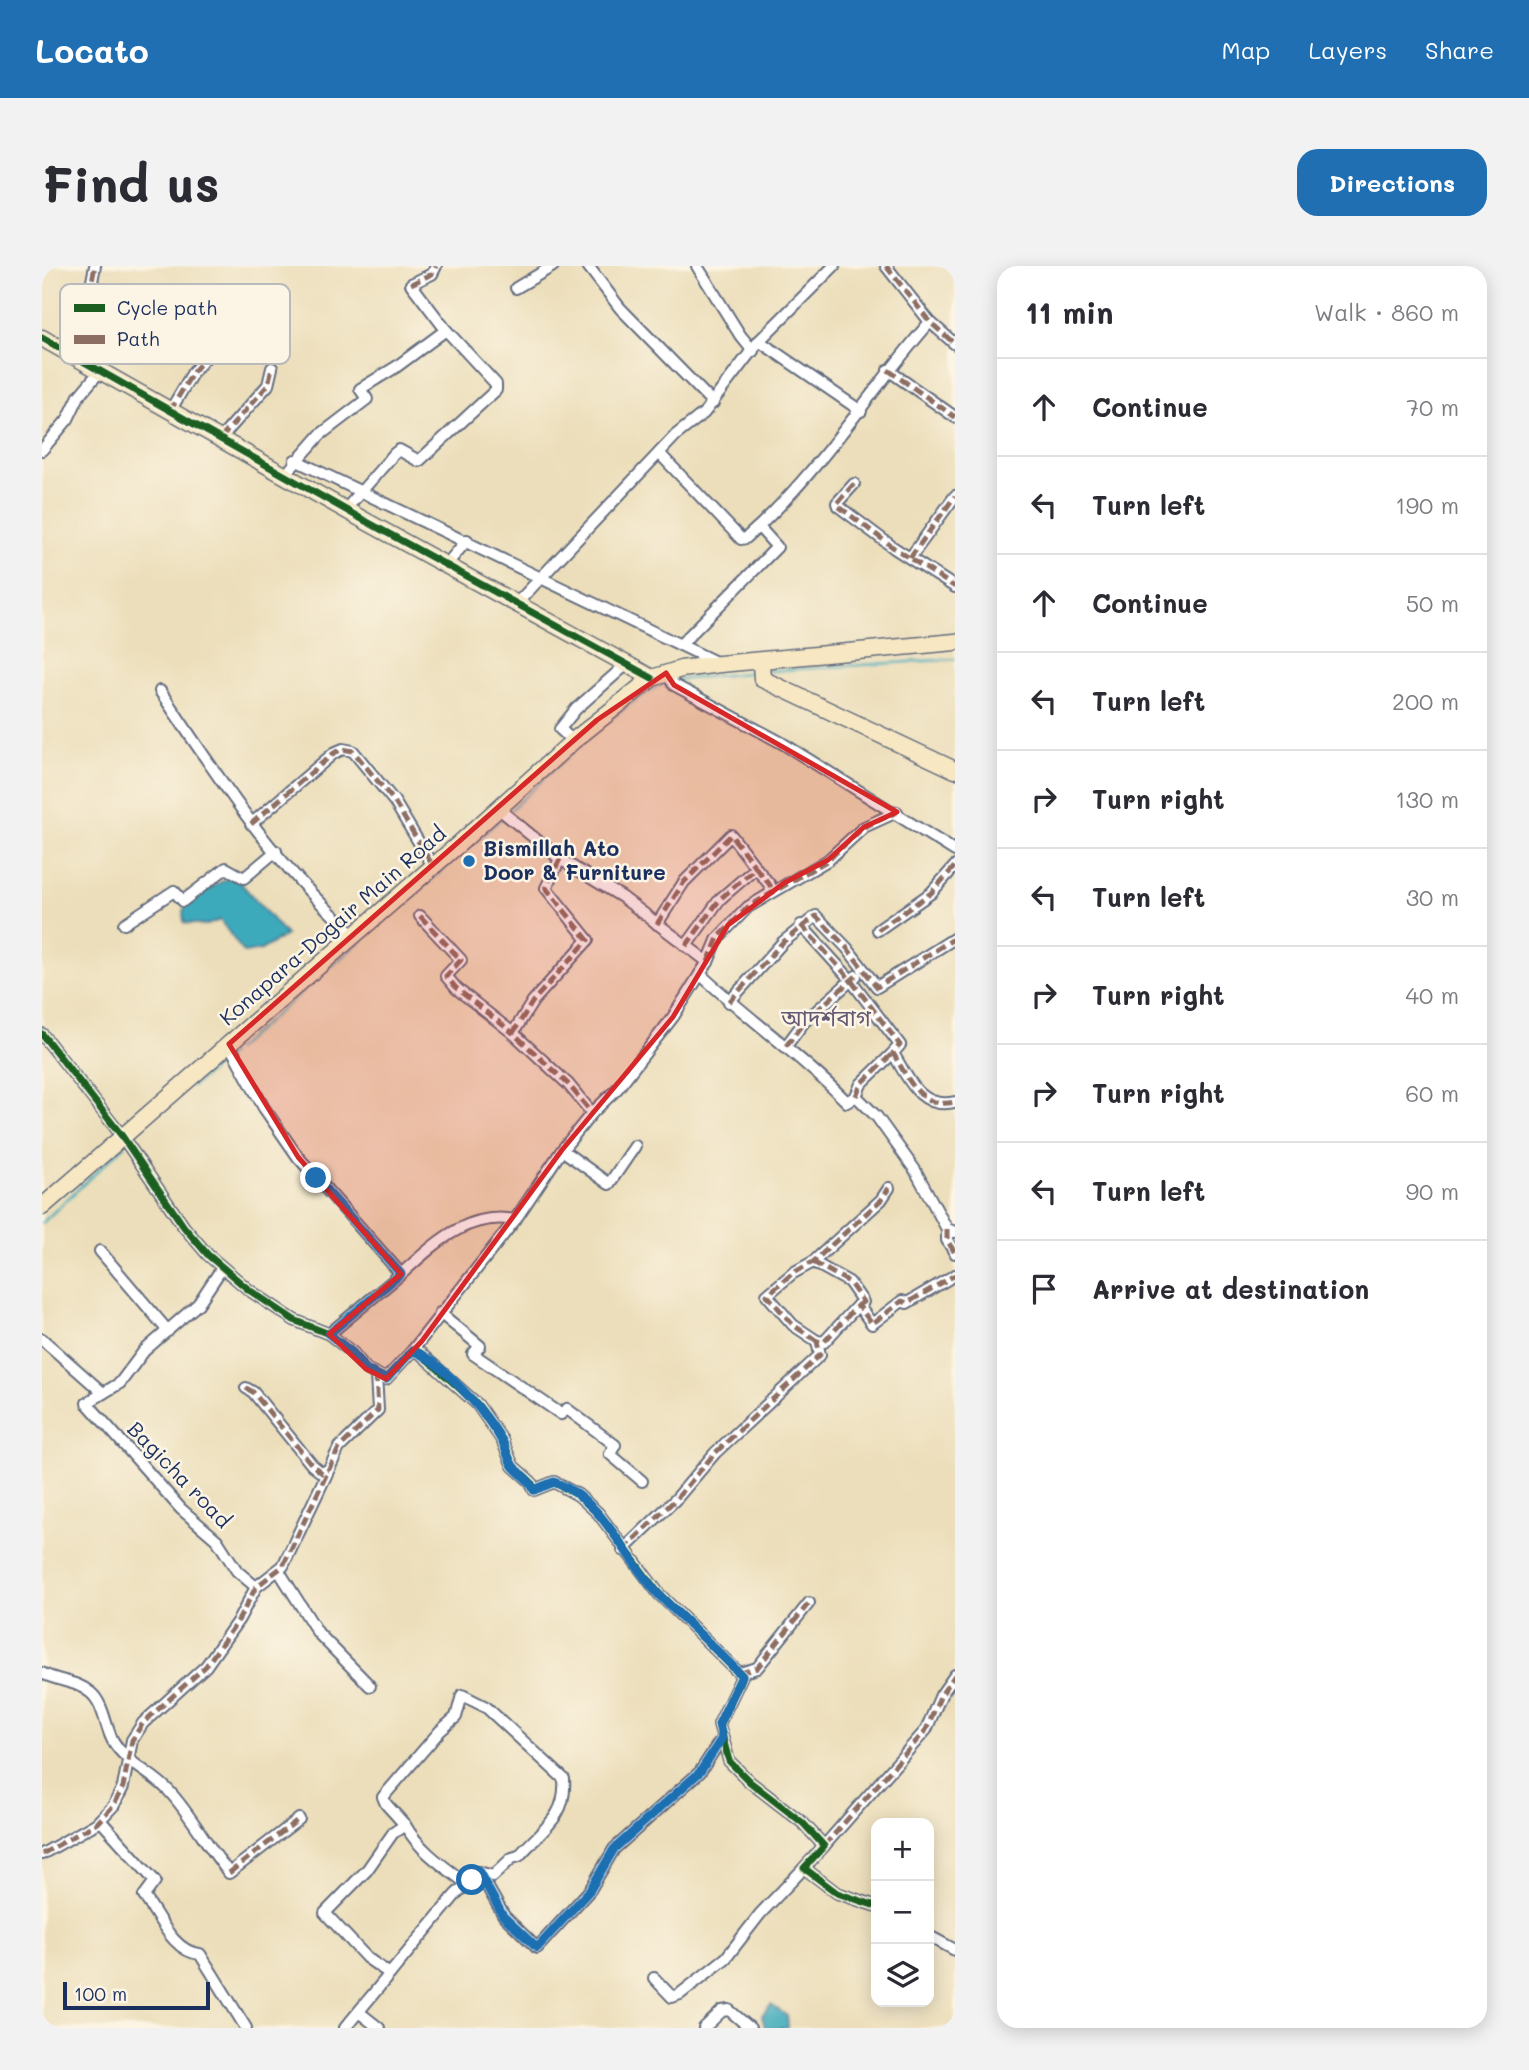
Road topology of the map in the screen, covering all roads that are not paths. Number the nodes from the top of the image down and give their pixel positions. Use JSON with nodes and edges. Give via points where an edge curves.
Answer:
{"nodes":[{"id":1,"x":95,"y":266,"type":"edge"},
{"id":2,"x":436,"y":266,"type":"edge"},
{"id":3,"x":553,"y":266,"type":"edge"},
{"id":4,"x":588,"y":266,"type":"edge"},
{"id":5,"x":697,"y":266,"type":"edge"},
{"id":6,"x":834,"y":266,"type":"edge"},
{"id":7,"x":886,"y":266,"type":"edge"},
{"id":8,"x":94,"y":284,"type":"edge"},
{"id":9,"x":516,"y":288,"type":"dead end"},
{"id":10,"x":930,"y":322,"type":"junction"},
{"id":11,"x":446,"y":330,"type":"junction"},
{"id":12,"x":42,"y":338,"type":"edge"},
{"id":13,"x":955,"y":344,"type":"edge"},
{"id":14,"x":756,"y":346,"type":"junction"},
{"id":15,"x":60,"y":350,"type":"edge"},
{"id":16,"x":87,"y":364,"type":"edge"},
{"id":17,"x":200,"y":364,"type":"edge"},
{"id":18,"x":272,"y":368,"type":"dead end"},
{"id":19,"x":888,"y":370,"type":"junction"},
{"id":20,"x":100,"y":371,"type":"junction"},
{"id":21,"x":713,"y":403,"type":"junction"},
{"id":22,"x":170,"y":411,"type":"junction"},
{"id":23,"x":861,"y":411,"type":"junction"},
{"id":24,"x":955,"y":417,"type":"edge"},
{"id":25,"x":221,"y":438,"type":"junction"},
{"id":26,"x":42,"y":450,"type":"edge"},
{"id":27,"x":659,"y":453,"type":"junction"},
{"id":28,"x":295,"y":460,"type":"junction"},
{"id":29,"x":285,"y":475,"type":"junction"},
{"id":30,"x":854,"y":484,"type":"dead end"},
{"id":31,"x":360,"y":492,"type":"junction"},
{"id":32,"x":955,"y":496,"type":"edge"},
{"id":33,"x":345,"y":510,"type":"junction"},
{"id":34,"x":758,"y":527,"type":"junction"},
{"id":35,"x":467,"y":540,"type":"junction"},
{"id":36,"x":910,"y":558,"type":"junction"},
{"id":37,"x":447,"y":564,"type":"junction"},
{"id":38,"x":541,"y":575,"type":"junction"},
{"id":39,"x":955,"y":587,"type":"edge"},
{"id":40,"x":517,"y":603,"type":"junction"},
{"id":41,"x":955,"y":642,"type":"edge"},
{"id":42,"x":682,"y":643,"type":"junction"},
{"id":43,"x":628,"y":663,"type":"junction"},
{"id":44,"x":720,"y":664,"type":"junction"},
{"id":45,"x":761,"y":669,"type":"junction"},
{"id":46,"x":665,"y":678,"type":"junction"},
{"id":47,"x":160,"y":691,"type":"dead end"},
{"id":48,"x":573,"y":741,"type":"junction"},
{"id":49,"x":955,"y":770,"type":"edge"},
{"id":50,"x":897,"y":812,"type":"junction"},
{"id":51,"x":504,"y":813,"type":"junction"},
{"id":52,"x":251,"y":824,"type":"junction"},
{"id":53,"x":276,"y":851,"type":"junction"},
{"id":54,"x":955,"y":851,"type":"edge"},
{"id":55,"x":560,"y":859,"type":"junction"},
{"id":56,"x":433,"y":866,"type":"junction"},
{"id":57,"x":955,"y":866,"type":"edge"},
{"id":58,"x":756,"y":868,"type":"junction"},
{"id":59,"x":771,"y":892,"type":"junction"},
{"id":60,"x":419,"y":916,"type":"dead end"},
{"id":61,"x":124,"y":924,"type":"dead end"},
{"id":62,"x":657,"y":924,"type":"junction"},
{"id":63,"x":801,"y":925,"type":"junction"},
{"id":64,"x":877,"y":930,"type":"dead end"},
{"id":65,"x":350,"y":937,"type":"junction"},
{"id":66,"x":955,"y":938,"type":"edge"},
{"id":67,"x":686,"y":946,"type":"junction"},
{"id":68,"x":708,"y":962,"type":"junction"},
{"id":69,"x":865,"y":971,"type":"junction"},
{"id":70,"x":700,"y":974,"type":"junction"},
{"id":71,"x":850,"y":979,"type":"junction"},
{"id":72,"x":729,"y":1002,"type":"junction"},
{"id":73,"x":513,"y":1033,"type":"junction"},
{"id":74,"x":42,"y":1034,"type":"edge"},
{"id":75,"x":229,"y":1044,"type":"junction"},
{"id":76,"x":786,"y":1046,"type":"junction"},
{"id":77,"x":893,"y":1053,"type":"junction"},
{"id":78,"x":856,"y":1096,"type":"junction"},
{"id":79,"x":955,"y":1102,"type":"edge"},
{"id":80,"x":592,"y":1113,"type":"junction"},
{"id":81,"x":122,"y":1136,"type":"junction"},
{"id":82,"x":635,"y":1146,"type":"dead end"},
{"id":83,"x":562,"y":1150,"type":"junction"},
{"id":84,"x":889,"y":1188,"type":"dead end"},
{"id":85,"x":42,"y":1207,"type":"edge"},
{"id":86,"x":516,"y":1220,"type":"junction"},
{"id":87,"x":951,"y":1230,"type":"edge"},
{"id":88,"x":100,"y":1251,"type":"dead end"},
{"id":89,"x":955,"y":1253,"type":"edge"},
{"id":90,"x":813,"y":1262,"type":"junction"},
{"id":91,"x":222,"y":1268,"type":"junction"},
{"id":92,"x":401,"y":1274,"type":"junction"},
{"id":93,"x":955,"y":1275,"type":"edge"},
{"id":94,"x":858,"y":1306,"type":"junction"},
{"id":95,"x":440,"y":1313,"type":"junction"},
{"id":96,"x":168,"y":1331,"type":"junction"},
{"id":97,"x":329,"y":1334,"type":"junction"},
{"id":98,"x":42,"y":1339,"type":"edge"},
{"id":99,"x":817,"y":1341,"type":"junction"},
{"id":100,"x":412,"y":1351,"type":"junction"},
{"id":101,"x":376,"y":1375,"type":"junction"},
{"id":102,"x":246,"y":1388,"type":"dead end"},
{"id":103,"x":103,"y":1393,"type":"junction"},
{"id":104,"x":328,"y":1470,"type":"junction"},
{"id":105,"x":642,"y":1480,"type":"dead end"},
{"id":106,"x":623,"y":1550,"type":"junction"},
{"id":107,"x":279,"y":1572,"type":"junction"},
{"id":108,"x":256,"y":1587,"type":"junction"},
{"id":109,"x":809,"y":1603,"type":"dead end"},
{"id":110,"x":42,"y":1673,"type":"edge"},
{"id":111,"x":740,"y":1673,"type":"junction"},
{"id":112,"x":955,"y":1675,"type":"edge"},
{"id":113,"x":370,"y":1686,"type":"dead end"},
{"id":114,"x":722,"y":1738,"type":"junction"},
{"id":115,"x":128,"y":1760,"type":"junction"},
{"id":116,"x":299,"y":1819,"type":"dead end"},
{"id":117,"x":100,"y":1820,"type":"junction"},
{"id":118,"x":405,"y":1825,"type":"junction"},
{"id":119,"x":824,"y":1846,"type":"junction"},
{"id":120,"x":42,"y":1854,"type":"edge"},
{"id":121,"x":804,"y":1868,"type":"junction"},
{"id":122,"x":476,"y":1876,"type":"junction"},
{"id":123,"x":871,"y":1904,"type":"edge"},
{"id":124,"x":934,"y":1939,"type":"edge"},
{"id":125,"x":955,"y":1950,"type":"edge"},
{"id":126,"x":390,"y":1974,"type":"junction"},
{"id":127,"x":654,"y":1978,"type":"dead end"},
{"id":128,"x":360,"y":2013,"type":"junction"},
{"id":129,"x":246,"y":2028,"type":"edge"},
{"id":130,"x":345,"y":2028,"type":"edge"},
{"id":131,"x":379,"y":2028,"type":"edge"},
{"id":132,"x":704,"y":2028,"type":"edge"},
{"id":133,"x":750,"y":2028,"type":"edge"}],
"edges":[{"from":1,"to":8,"type":"street"},
{"from":2,"to":11,"type":"street","via":[[432,274],[411,284]]},
{"from":3,"to":9,"type":"street"},
{"from":4,"to":21,"type":"street","via":[[620,309]]},
{"from":5,"to":14,"type":"street"},
{"from":6,"to":14,"type":"street"},
{"from":7,"to":10,"type":"street"},
{"from":10,"to":13,"type":"street"},
{"from":10,"to":19,"type":"street"},
{"from":11,"to":28,"type":"street","via":[[360,388],[367,398]]},
{"from":11,"to":31,"type":"street","via":[[496,384],[496,390],[419,461],[399,450]]},
{"from":12,"to":15,"type":"main road"},
{"from":14,"to":21,"type":"street"},
{"from":14,"to":23,"type":"street"},
{"from":16,"to":20,"type":"main road"},
{"from":17,"to":22,"type":"street"},
{"from":18,"to":25,"type":"street","via":[[268,385]]},
{"from":19,"to":23,"type":"street"},
{"from":19,"to":24,"type":"street"},
{"from":20,"to":22,"type":"main road"},
{"from":20,"to":26,"type":"street"},
{"from":21,"to":27,"type":"street"},
{"from":22,"to":25,"type":"main road"},
{"from":23,"to":34,"type":"street","via":[[810,474]]},
{"from":25,"to":29,"type":"main road"},
{"from":27,"to":34,"type":"street","via":[[741,539]]},
{"from":27,"to":38,"type":"street"},
{"from":28,"to":29,"type":"street"},
{"from":28,"to":31,"type":"street"},
{"from":29,"to":33,"type":"main road"},
{"from":30,"to":36,"type":"street","via":[[838,506]]},
{"from":31,"to":33,"type":"street"},
{"from":31,"to":35,"type":"street"},
{"from":32,"to":36,"type":"street"},
{"from":33,"to":37,"type":"main road"},
{"from":34,"to":42,"type":"street","via":[[777,547]]},
{"from":35,"to":37,"type":"street"},
{"from":35,"to":38,"type":"street"},
{"from":36,"to":39,"type":"street"},
{"from":37,"to":40,"type":"main road"},
{"from":38,"to":40,"type":"street"},
{"from":38,"to":42,"type":"street"},
{"from":40,"to":43,"type":"main road"},
{"from":41,"to":45,"type":"main road"},
{"from":42,"to":44,"type":"street"},
{"from":43,"to":46,"type":"main road"},
{"from":43,"to":48,"type":"street","via":[[560,729]]},
{"from":44,"to":45,"type":"main road"},
{"from":44,"to":46,"type":"main road"},
{"from":45,"to":49,"type":"main road"},
{"from":46,"to":48,"type":"main road","name":"Konapara-Dogair Main Road"},
{"from":46,"to":50,"type":"street"},
{"from":47,"to":52,"type":"street"},
{"from":48,"to":51,"type":"main road","name":"Konapara-Dogair Main Road"},
{"from":50,"to":54,"type":"street"},
{"from":50,"to":59,"type":"street","via":[[864,827],[828,860]]},
{"from":51,"to":55,"type":"street"},
{"from":51,"to":56,"type":"main road","name":"Konapara-Dogair Main Road"},
{"from":52,"to":53,"type":"street"},
{"from":52,"to":56,"type":"street","via":[[334,753],[353,751],[394,801]]},
{"from":53,"to":61,"type":"street","via":[[244,878],[226,868],[183,901],[174,891]]},
{"from":53,"to":65,"type":"street","via":[[288,872],[346,927]]},
{"from":55,"to":62,"type":"street"},
{"from":55,"to":73,"type":"street","via":[[546,888],[588,940],[533,1002]]},
{"from":56,"to":65,"type":"main road","name":"Konapara-Dogair Main Road"},
{"from":57,"to":64,"type":"street","via":[[931,893]]},
{"from":58,"to":59,"type":"street"},
{"from":58,"to":62,"type":"street","via":[[731,835],[684,882]]},
{"from":58,"to":67,"type":"street","via":[[720,899]]},
{"from":59,"to":68,"type":"street","via":[[728,925]]},
{"from":60,"to":73,"type":"street","via":[[461,960],[446,976]]},
{"from":62,"to":67,"type":"street"},
{"from":63,"to":69,"type":"street","via":[[820,918]]},
{"from":63,"to":71,"type":"street"},
{"from":63,"to":72,"type":"street"},
{"from":65,"to":75,"type":"main road","name":"Konapara-Dogair Main Road"},
{"from":66,"to":69,"type":"street","via":[[879,987]]},
{"from":67,"to":68,"type":"street"},
{"from":68,"to":70,"type":"street"},
{"from":69,"to":71,"type":"street"},
{"from":70,"to":72,"type":"street"},
{"from":70,"to":80,"type":"street","via":[[673,1017],[617,1089]]},
{"from":71,"to":76,"type":"street"},
{"from":71,"to":77,"type":"street","via":[[901,1045]]},
{"from":72,"to":76,"type":"street"},
{"from":73,"to":80,"type":"street"},
{"from":74,"to":81,"type":"street"},
{"from":75,"to":81,"type":"main road","name":"Konapara-Dogair Main Road"},
{"from":75,"to":92,"type":"street","via":[[298,1157]]},
{"from":76,"to":78,"type":"street","via":[[847,1102]]},
{"from":77,"to":78,"type":"street","via":[[861,1084]]},
{"from":77,"to":79,"type":"street","via":[[923,1098],[932,1103]]},
{"from":78,"to":87,"type":"street","via":[[915,1170]]},
{"from":80,"to":83,"type":"street"},
{"from":81,"to":85,"type":"main road","name":"Konapara-Dogair Main Road"},
{"from":81,"to":91,"type":"street","via":[[184,1227]]},
{"from":82,"to":83,"type":"street","via":[[609,1184]]},
{"from":83,"to":86,"type":"street"},
{"from":84,"to":90,"type":"street"},
{"from":86,"to":92,"type":"street","via":[[473,1220]]},
{"from":86,"to":95,"type":"street"},
{"from":87,"to":89,"type":"street","via":[[947,1240]]},
{"from":88,"to":96,"type":"street"},
{"from":90,"to":94,"type":"street","via":[[849,1282],[863,1302]]},
{"from":90,"to":99,"type":"street","via":[[768,1295],[793,1325]]},
{"from":91,"to":96,"type":"street","via":[[198,1304]]},
{"from":91,"to":97,"type":"street","via":[[294,1320]]},
{"from":92,"to":97,"type":"street"},
{"from":93,"to":94,"type":"street","via":[[907,1303],[902,1301],[872,1324]]},
{"from":94,"to":99,"type":"street","via":[[824,1342]]},
{"from":95,"to":100,"type":"street"},
{"from":95,"to":105,"type":"street","via":[[480,1346],[473,1354],[561,1414],[567,1409],[603,1434],[615,1445],[610,1454]]},
{"from":96,"to":103,"type":"street","via":[[144,1351],[120,1383]]},
{"from":97,"to":101,"type":"street"},
{"from":98,"to":103,"type":"street"},
{"from":99,"to":106,"type":"street","via":[[820,1355],[715,1453]]},
{"from":100,"to":101,"type":"street","via":[[386,1379]]},
{"from":100,"to":106,"type":"street","via":[[428,1359],[477,1404],[513,1465],[534,1490],[554,1482],[566,1486],[598,1513]]},
{"from":101,"to":104,"type":"street","via":[[378,1410],[340,1448]]},
{"from":102,"to":104,"type":"street","via":[[312,1465],[322,1473]]},
{"from":103,"to":108,"type":"street","name":"Bagicha road","via":[[88,1406]]},
{"from":104,"to":107,"type":"street"},
{"from":106,"to":111,"type":"street","via":[[659,1594]]},
{"from":107,"to":108,"type":"street"},
{"from":107,"to":113,"type":"street","via":[[318,1633]]},
{"from":108,"to":115,"type":"street","via":[[206,1666],[143,1723],[132,1740]]},
{"from":109,"to":111,"type":"street","via":[[757,1668]]},
{"from":110,"to":115,"type":"street","via":[[78,1683],[94,1695],[112,1740]]},
{"from":111,"to":114,"type":"street","via":[[739,1687],[719,1724]]},
{"from":112,"to":119,"type":"street","via":[[926,1730]]},
{"from":114,"to":119,"type":"street","via":[[734,1767]]},
{"from":114,"to":122,"type":"street","via":[[700,1772],[614,1849],[590,1890],[537,1948],[503,1916]]},
{"from":115,"to":116,"type":"street","via":[[165,1787],[186,1810],[204,1843],[229,1873]]},
{"from":115,"to":117,"type":"street","via":[[123,1787]]},
{"from":117,"to":120,"type":"street"},
{"from":117,"to":129,"type":"street","via":[[155,1881],[144,1896],[175,1943],[188,1953],[200,1954]]},
{"from":118,"to":122,"type":"street","via":[[433,1858],[466,1883]]},
{"from":118,"to":122,"type":"street","via":[[383,1797],[456,1717],[462,1695],[486,1707],[564,1779],[565,1793],[560,1812],[519,1856],[493,1876]]},
{"from":118,"to":126,"type":"street","via":[[325,1913],[367,1958]]},
{"from":119,"to":121,"type":"street"},
{"from":121,"to":123,"type":"street","via":[[837,1893]]},
{"from":121,"to":127,"type":"street","via":[[726,1958],[680,1994],[672,1997]]},
{"from":122,"to":126,"type":"street"},
{"from":124,"to":125,"type":"street"},
{"from":126,"to":128,"type":"street"},
{"from":128,"to":130,"type":"street"},
{"from":128,"to":131,"type":"street"},
{"from":132,"to":133,"type":"street","via":[[729,2010]]}]}
